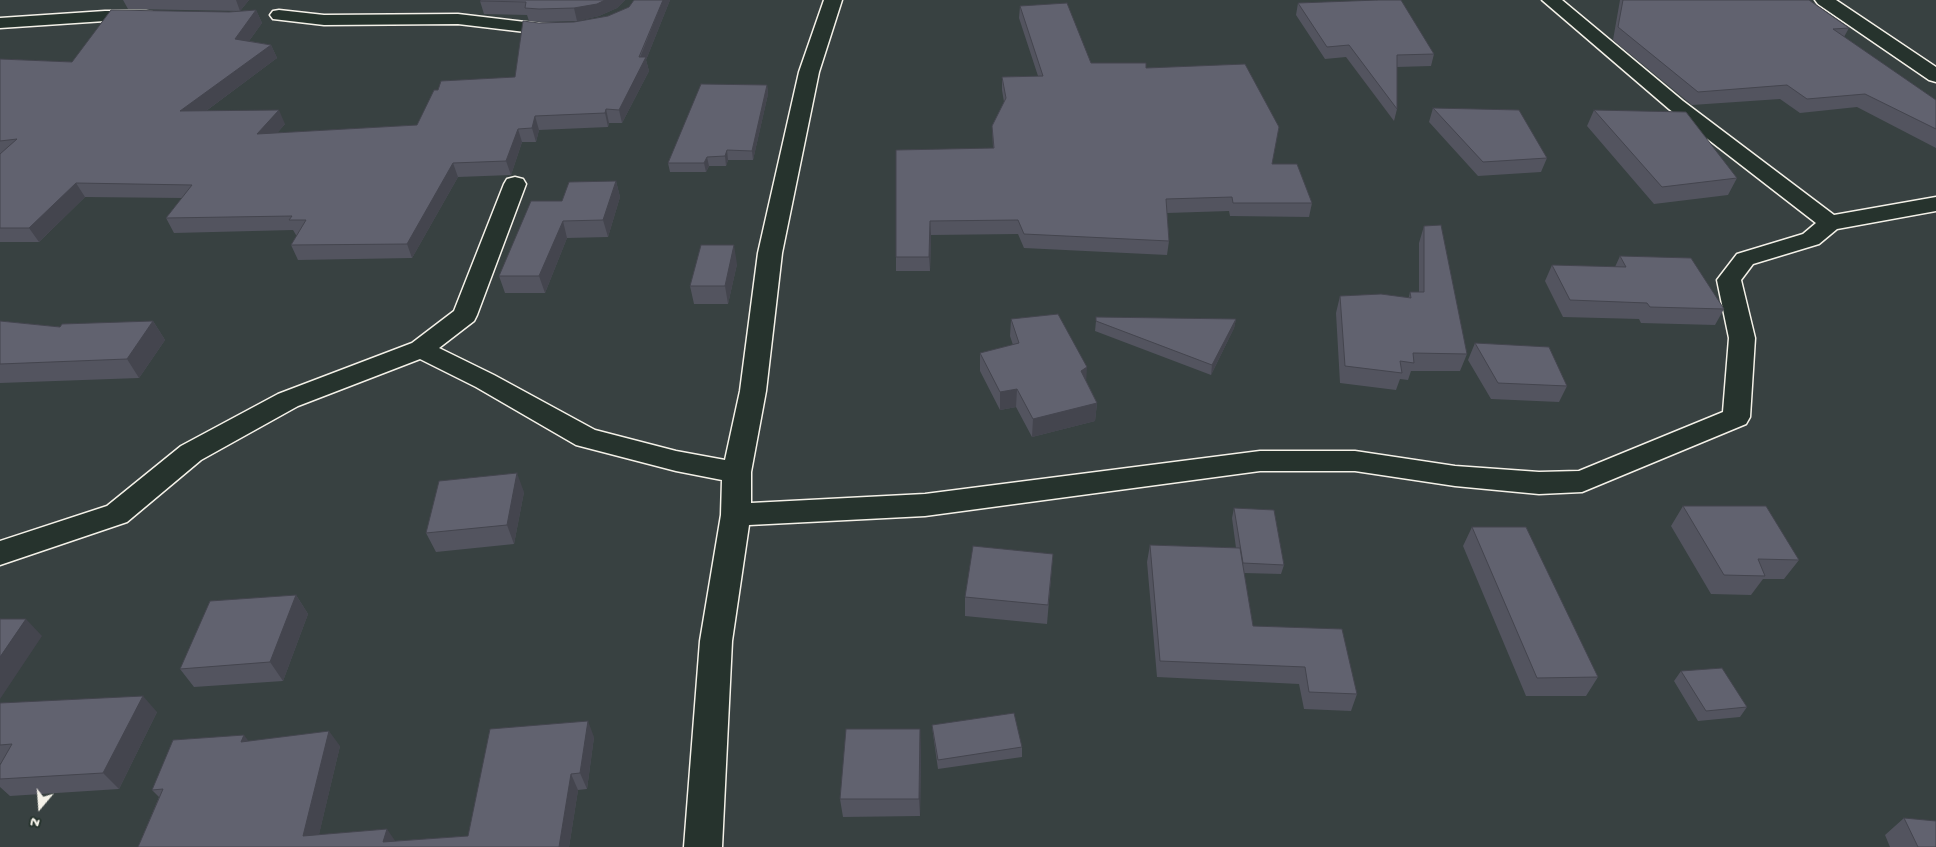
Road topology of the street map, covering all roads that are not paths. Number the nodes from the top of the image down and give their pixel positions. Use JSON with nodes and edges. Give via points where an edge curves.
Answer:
{"nodes":[{"id":1,"x":311,"y":0,"type":"edge"},
{"id":2,"x":833,"y":0,"type":"edge"},
{"id":3,"x":1551,"y":0,"type":"edge"},
{"id":4,"x":1824,"y":0,"type":"edge"},
{"id":5,"x":279,"y":15,"type":"junction"},
{"id":6,"x":261,"y":16,"type":"dead end"},
{"id":7,"x":165,"y":17,"type":"edge"},
{"id":8,"x":0,"y":23,"type":"edge"},
{"id":9,"x":577,"y":28,"type":"edge"},
{"id":10,"x":1936,"y":76,"type":"edge"},
{"id":11,"x":515,"y":184,"type":"dead end"},
{"id":12,"x":1936,"y":204,"type":"edge"},
{"id":13,"x":1830,"y":223,"type":"junction"},
{"id":14,"x":421,"y":349,"type":"junction"},
{"id":15,"x":737,"y":472,"type":"junction"},
{"id":16,"x":736,"y":515,"type":"junction"},
{"id":17,"x":0,"y":552,"type":"edge"},
{"id":18,"x":703,"y":847,"type":"edge"}],
"edges":[{"from":1,"to":5,"type":"street"},
{"from":2,"to":15,"type":"street","via":[[809,72],[770,253],[753,391]]},
{"from":3,"to":13,"type":"street","via":[[1676,105]]},
{"from":4,"to":10,"type":"street"},
{"from":5,"to":6,"type":"street"},
{"from":5,"to":9,"type":"street","via":[[324,20],[458,19],[542,29]]},
{"from":7,"to":8,"type":"street","via":[[105,16]]},
{"from":11,"to":14,"type":"street","via":[[465,315]]},
{"from":12,"to":13,"type":"street"},
{"from":13,"to":16,"type":"street","via":[[1811,239],[1745,259],[1729,280],[1742,338],[1736,417],[1582,481],[1530,482],[1455,476],[1355,461],[1260,461],[925,505]]},
{"from":14,"to":15,"type":"street","via":[[586,438],[676,461]]},
{"from":14,"to":17,"type":"street","via":[[279,405],[191,453],[118,514]]},
{"from":15,"to":16,"type":"street"},
{"from":16,"to":18,"type":"street","via":[[716,641]]}]}
